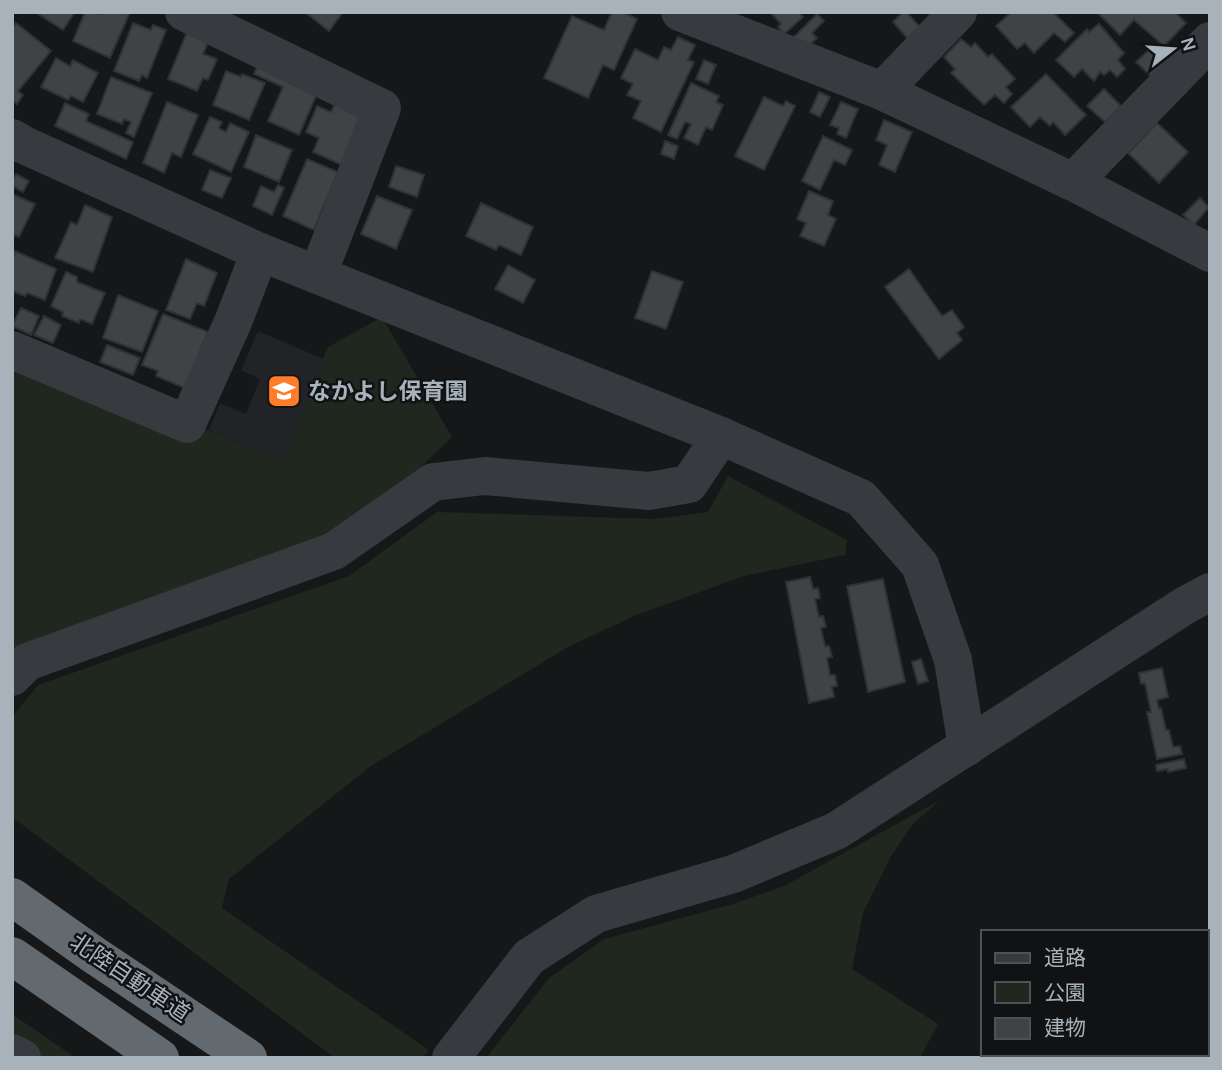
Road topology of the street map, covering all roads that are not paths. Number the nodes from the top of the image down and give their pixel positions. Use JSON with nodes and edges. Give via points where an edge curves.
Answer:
{"nodes":[{"id":1,"x":680,"y":12,"type":"edge"},
{"id":2,"x":958,"y":12,"type":"edge"},
{"id":3,"x":204,"y":16,"type":"edge"},
{"id":4,"x":1210,"y":41,"type":"edge"},
{"id":5,"x":881,"y":91,"type":"junction"},
{"id":6,"x":12,"y":138,"type":"edge"},
{"id":7,"x":1073,"y":182,"type":"junction"},
{"id":8,"x":260,"y":252,"type":"junction"},
{"id":9,"x":1210,"y":253,"type":"edge"},
{"id":10,"x":318,"y":274,"type":"junction"},
{"id":11,"x":12,"y":350,"type":"edge"},
{"id":12,"x":721,"y":436,"type":"junction"},
{"id":13,"x":1210,"y":592,"type":"edge"},
{"id":14,"x":12,"y":677,"type":"edge"},
{"id":15,"x":967,"y":747,"type":"junction"},
{"id":16,"x":12,"y":897,"type":"edge"},
{"id":17,"x":12,"y":956,"type":"edge"},
{"id":18,"x":12,"y":1053,"type":"edge"},
{"id":19,"x":22,"y":1058,"type":"edge"},
{"id":20,"x":160,"y":1058,"type":"edge"},
{"id":21,"x":248,"y":1058,"type":"edge"},
{"id":22,"x":451,"y":1058,"type":"edge"}],
"edges":[{"from":1,"to":5,"type":"street"},
{"from":2,"to":5,"type":"street"},
{"from":3,"to":10,"type":"street","via":[[382,108]]},
{"from":4,"to":7,"type":"street"},
{"from":5,"to":7,"type":"street"},
{"from":6,"to":8,"type":"street"},
{"from":7,"to":9,"type":"street"},
{"from":8,"to":10,"type":"street"},
{"from":8,"to":11,"type":"street","via":[[187,424]]},
{"from":10,"to":12,"type":"street"},
{"from":12,"to":14,"type":"street","via":[[689,484],[649,491],[485,476],[433,482],[334,551],[27,662]]},
{"from":12,"to":15,"type":"street","via":[[861,498],[920,565],[953,660]]},
{"from":13,"to":15,"type":"street"},
{"from":15,"to":22,"type":"street","via":[[836,831],[733,874],[596,914],[529,957]]},
{"from":16,"to":21,"type":"highway","name":"北陸自動車道"},
{"from":17,"to":20,"type":"highway"},
{"from":18,"to":19,"type":"street"}]}
